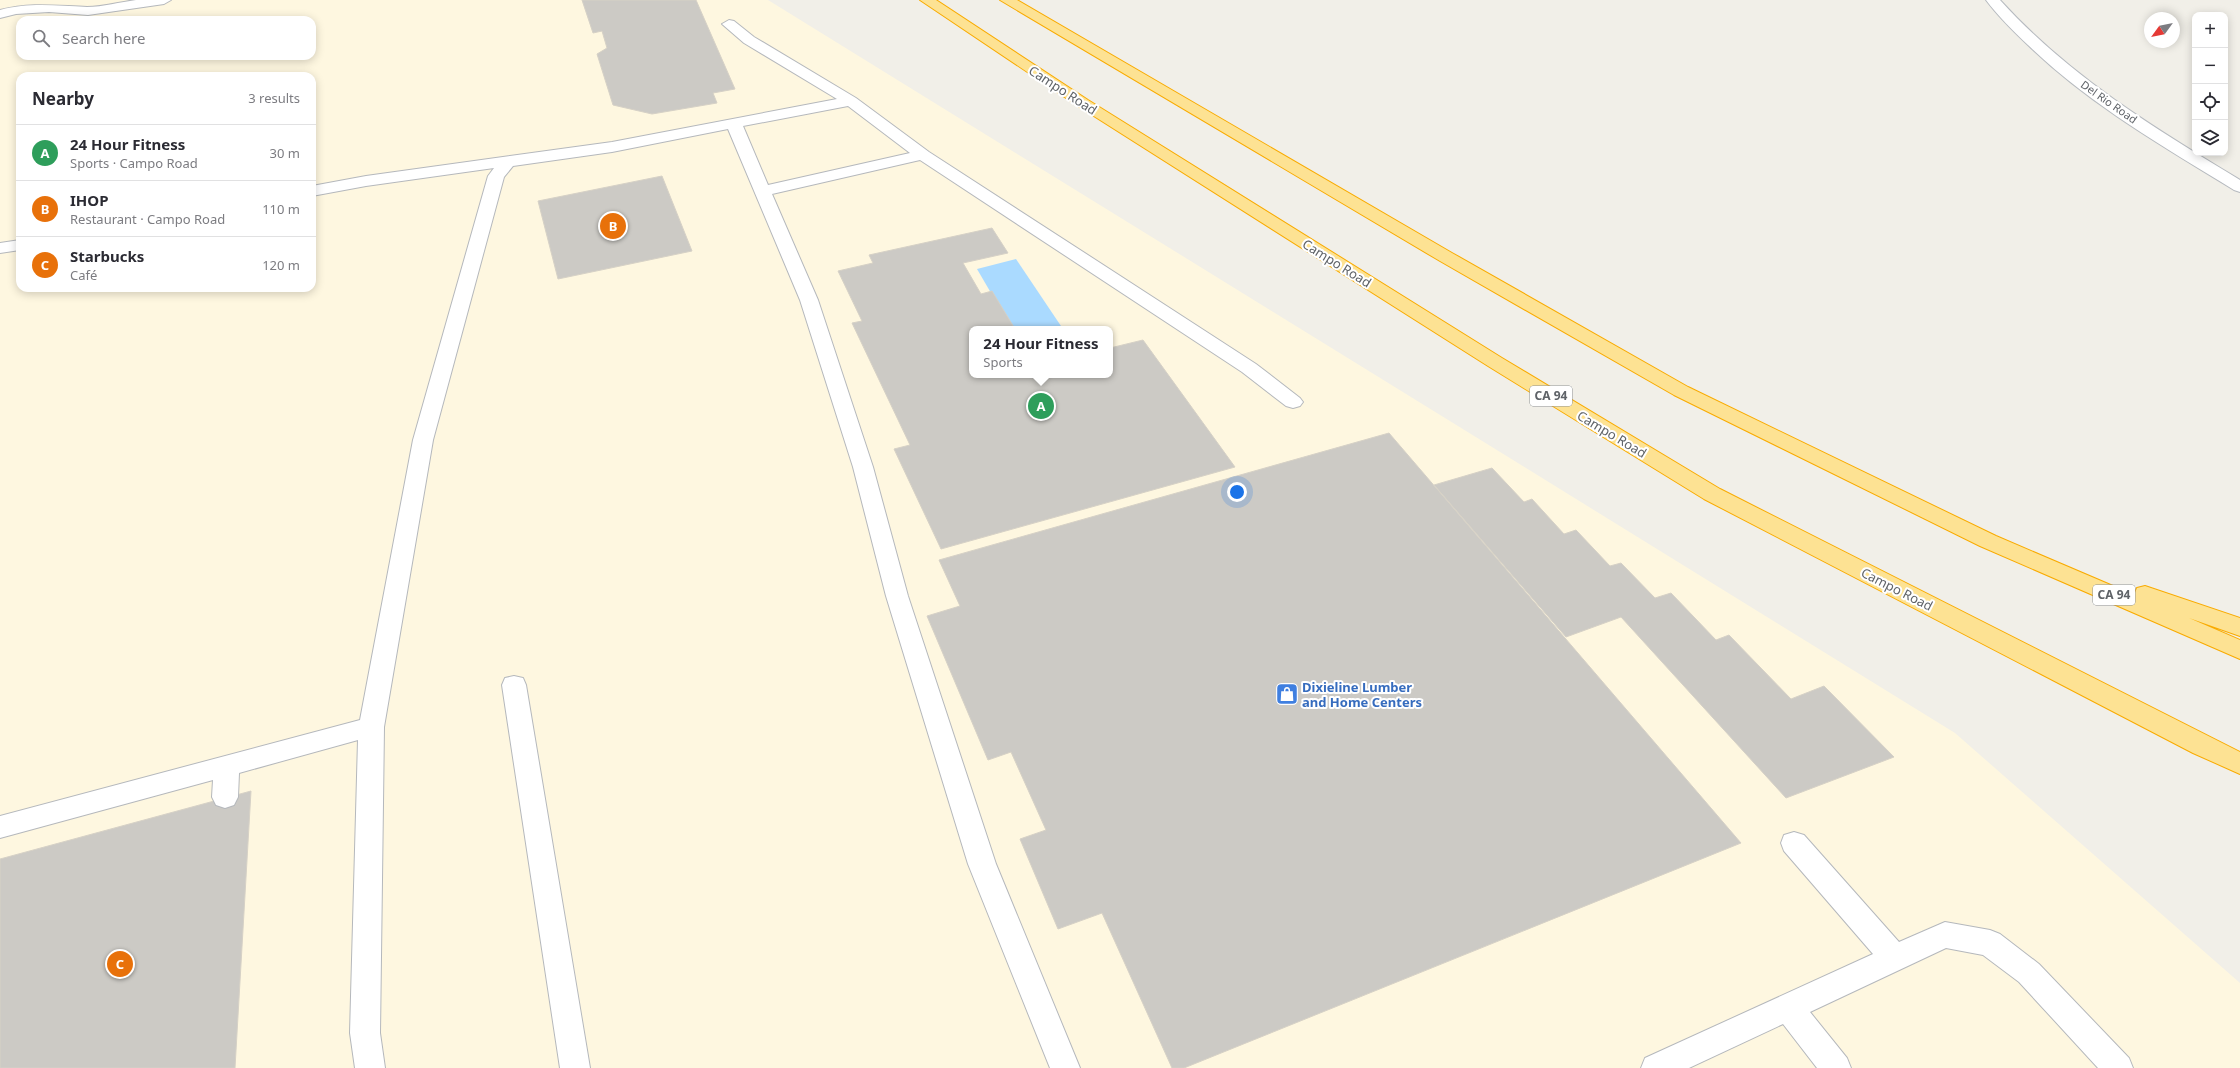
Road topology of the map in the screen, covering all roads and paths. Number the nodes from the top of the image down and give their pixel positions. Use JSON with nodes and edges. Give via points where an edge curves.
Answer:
{"nodes":[{"id":1,"x":164,"y":0,"type":"edge"},
{"id":2,"x":927,"y":0,"type":"edge"},
{"id":3,"x":1007,"y":0,"type":"edge"},
{"id":4,"x":1993,"y":0,"type":"edge"},
{"id":5,"x":0,"y":14,"type":"edge"},
{"id":6,"x":729,"y":24,"type":"dead end"},
{"id":7,"x":851,"y":101,"type":"junction"},
{"id":8,"x":734,"y":124,"type":"junction"},
{"id":9,"x":923,"y":155,"type":"junction"},
{"id":10,"x":508,"y":161,"type":"junction"},
{"id":11,"x":2240,"y":187,"type":"edge"},
{"id":12,"x":316,"y":190,"type":"edge"},
{"id":13,"x":764,"y":191,"type":"junction"},
{"id":14,"x":16,"y":246,"type":"edge"},
{"id":15,"x":0,"y":248,"type":"edge"},
{"id":16,"x":1293,"y":402,"type":"dead end"},
{"id":17,"x":1988,"y":541,"type":"junction"},
{"id":18,"x":2240,"y":627,"type":"edge"},
{"id":19,"x":2240,"y":650,"type":"edge"},
{"id":20,"x":514,"y":685,"type":"dead end"},
{"id":21,"x":371,"y":727,"type":"junction"},
{"id":22,"x":2202,"y":746,"type":"junction"},
{"id":23,"x":2240,"y":764,"type":"edge"},
{"id":24,"x":226,"y":766,"type":"junction"},
{"id":25,"x":2240,"y":771,"type":"edge"},
{"id":26,"x":225,"y":797,"type":"dead end"},
{"id":27,"x":0,"y":827,"type":"edge"},
{"id":28,"x":1794,"y":843,"type":"dead end"},
{"id":29,"x":1895,"y":958,"type":"junction"},
{"id":30,"x":1788,"y":1007,"type":"junction"},
{"id":31,"x":370,"y":1068,"type":"edge"},
{"id":32,"x":575,"y":1068,"type":"edge"},
{"id":33,"x":1065,"y":1068,"type":"edge"},
{"id":34,"x":1656,"y":1068,"type":"edge"},
{"id":35,"x":1836,"y":1068,"type":"edge"},
{"id":36,"x":2118,"y":1068,"type":"edge"}],
"edges":[{"from":1,"to":5,"type":"main road","via":[[88,11],[49,8],[16,10]]},
{"from":2,"to":22,"type":"highway","name":"Campo Road","number":"CA 94","via":[[1083,103],[1495,362],[1712,494]]},
{"from":3,"to":17,"type":"highway","number":"CA 94","via":[[1446,257],[1681,391]]},
{"from":4,"to":11,"type":"main road","name":"Del Rio Road","via":[[2031,42],[2090,90]]},
{"from":6,"to":7,"type":"main road","via":[[749,40]]},
{"from":7,"to":8,"type":"main road"},
{"from":7,"to":9,"type":"main road"},
{"from":8,"to":10,"type":"main road","via":[[612,147]]},
{"from":8,"to":13,"type":"main road"},
{"from":9,"to":13,"type":"main road"},
{"from":9,"to":16,"type":"main road","via":[[1249,368]]},
{"from":10,"to":12,"type":"main road"},
{"from":10,"to":21,"type":"main road","via":[[496,176],[423,440]]},
{"from":13,"to":33,"type":"main road","via":[[809,300],[863,467],[897,596],[982,864]]},
{"from":14,"to":15,"type":"main road"},
{"from":17,"to":18,"type":"highway"},
{"from":17,"to":19,"type":"highway","number":"CA 94"},
{"from":20,"to":32,"type":"main road"},
{"from":21,"to":24,"type":"main road"},
{"from":21,"to":31,"type":"main road","via":[[366,1033]]},
{"from":22,"to":23,"type":"highway","number":"CA 94"},
{"from":22,"to":25,"type":"highway"},
{"from":24,"to":26,"type":"main road"},
{"from":24,"to":27,"type":"main road"},
{"from":28,"to":29,"type":"main road"},
{"from":29,"to":30,"type":"main road"},
{"from":29,"to":36,"type":"main road","via":[[1945,935],[1990,944],[2029,974]]},
{"from":30,"to":34,"type":"main road"},
{"from":30,"to":35,"type":"main road"}]}
